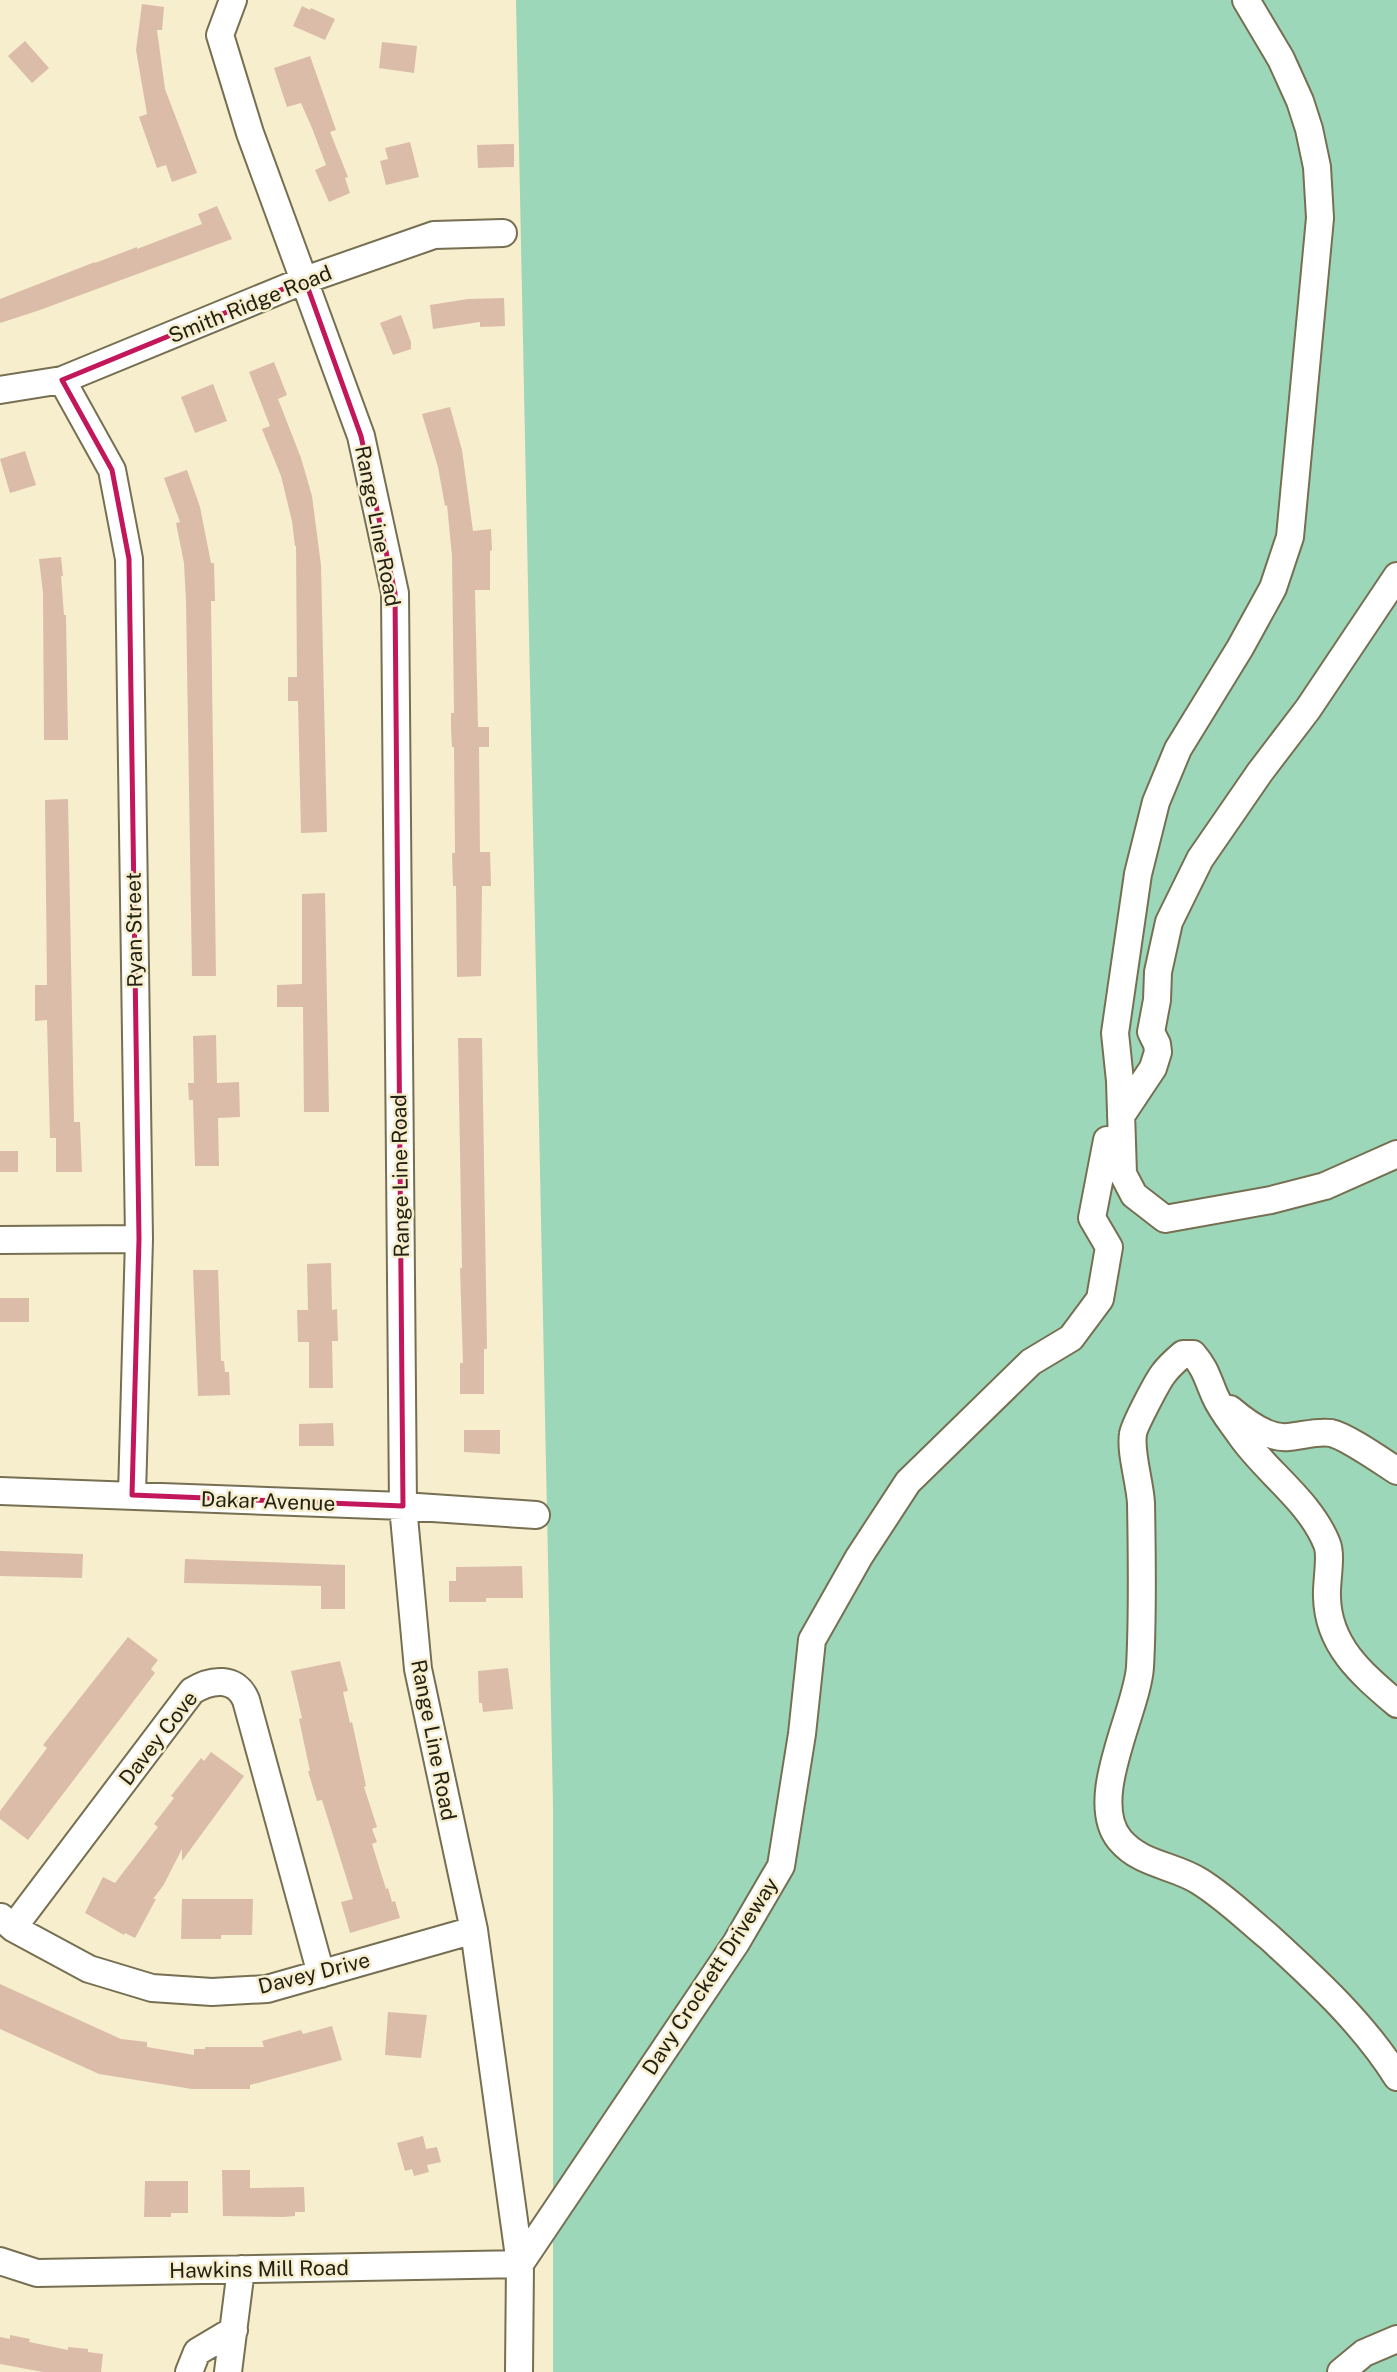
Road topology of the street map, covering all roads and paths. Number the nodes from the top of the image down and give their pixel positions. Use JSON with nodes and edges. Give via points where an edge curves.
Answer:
{"nodes":[{"id":1,"x":233,"y":0,"type":"edge"},
{"id":2,"x":1246,"y":0,"type":"edge"},
{"id":3,"x":503,"y":233,"type":"dead end"},
{"id":4,"x":305,"y":280,"type":"junction"},
{"id":5,"x":62,"y":380,"type":"junction"},
{"id":6,"x":0,"y":390,"type":"edge"},
{"id":7,"x":1397,"y":576,"type":"edge"},
{"id":8,"x":1121,"y":1116,"type":"junction"},
{"id":9,"x":1107,"y":1140,"type":"dead end"},
{"id":10,"x":1397,"y":1154,"type":"edge"},
{"id":11,"x":139,"y":1239,"type":"junction"},
{"id":12,"x":0,"y":1240,"type":"edge"},
{"id":13,"x":1215,"y":1397,"type":"junction"},
{"id":14,"x":1397,"y":1471,"type":"edge"},
{"id":15,"x":0,"y":1490,"type":"edge"},
{"id":16,"x":132,"y":1495,"type":"junction"},
{"id":17,"x":403,"y":1506,"type":"junction"},
{"id":18,"x":536,"y":1515,"type":"dead end"},
{"id":19,"x":1397,"y":1704,"type":"edge"},
{"id":20,"x":6,"y":1922,"type":"edge"},
{"id":21,"x":474,"y":1930,"type":"junction"},
{"id":22,"x":321,"y":1973,"type":"junction"},
{"id":23,"x":1397,"y":2077,"type":"edge"},
{"id":24,"x":0,"y":2261,"type":"edge"},
{"id":25,"x":520,"y":2264,"type":"junction"},
{"id":26,"x":241,"y":2269,"type":"junction"},
{"id":27,"x":234,"y":2330,"type":"junction"},
{"id":28,"x":1397,"y":2339,"type":"edge"},
{"id":29,"x":189,"y":2372,"type":"edge"},
{"id":30,"x":228,"y":2372,"type":"edge"},
{"id":31,"x":519,"y":2372,"type":"edge"},
{"id":32,"x":1341,"y":2372,"type":"edge"}],
"edges":[{"from":1,"to":4,"type":"street","name":"Range Line Road","via":[[220,35],[250,133]]},
{"from":2,"to":8,"type":"street","via":[[1300,101],[1318,180],[1317,267],[1290,537],[1273,588],[1178,749],[1156,802],[1138,874],[1115,1033]]},
{"from":3,"to":4,"type":"street","name":"Smith Ridge Road","via":[[434,236]]},
{"from":4,"to":5,"type":"street","name":"Smith Ridge Road"},
{"from":4,"to":17,"type":"street","name":"Range Line Road","via":[[361,436],[395,593]]},
{"from":5,"to":6,"type":"street","name":"Smith Ridge Road"},
{"from":5,"to":11,"type":"street","name":"Ryan Street","via":[[112,470],[129,559]]},
{"from":7,"to":8,"type":"street","via":[[1200,859],[1169,922],[1158,972],[1151,1032],[1158,1052],[1153,1068]]},
{"from":8,"to":10,"type":"street","via":[[1123,1174],[1134,1195],[1165,1219],[1325,1186]]},
{"from":9,"to":25,"type":"street","name":"Davy Crockett Driveway","via":[[1092,1218],[1109,1247],[1100,1298],[1071,1338],[1031,1362],[908,1482],[859,1557],[812,1640],[780,1866],[736,1943]]},
{"from":11,"to":12,"type":"street"},
{"from":11,"to":16,"type":"street","name":"Ryan Street"},
{"from":13,"to":14,"type":"street","via":[[1241,1419],[1268,1433],[1284,1438],[1334,1433]]},
{"from":13,"to":19,"type":"street","via":[[1243,1439],[1312,1517],[1328,1546],[1331,1629],[1352,1662]]},
{"from":13,"to":23,"type":"street","via":[[1205,1367],[1193,1354],[1183,1354],[1163,1374],[1133,1434],[1141,1501],[1140,1670],[1111,1781],[1112,1828],[1138,1854],[1196,1879],[1224,1897],[1355,2020]]},
{"from":15,"to":16,"type":"street","name":"Dakar Avenue"},
{"from":16,"to":17,"type":"street","name":"Dakar Avenue"},
{"from":17,"to":18,"type":"street","name":"Dakar Avenue"},
{"from":17,"to":21,"type":"street","name":"Range Line Road","via":[[418,1669]]},
{"from":20,"to":22,"type":"street","name":"Davey Drive","via":[[89,1969],[152,1988],[267,1989]]},
{"from":20,"to":22,"type":"street","name":"Davey Cove","via":[[192,1691],[203,1684],[223,1682],[238,1686],[246,1700]]},
{"from":21,"to":22,"type":"street","name":"Davey Drive"},
{"from":21,"to":25,"type":"street","name":"Range Line Road"},
{"from":24,"to":26,"type":"street","name":"Hawkins Mill Road","via":[[37,2273]]},
{"from":25,"to":26,"type":"street","name":"Hawkins Mill Road"},
{"from":25,"to":31,"type":"street","name":"Range Line Road"},
{"from":26,"to":27,"type":"street"},
{"from":27,"to":29,"type":"street","via":[[197,2352]]},
{"from":27,"to":30,"type":"street"},
{"from":28,"to":32,"type":"street","via":[[1364,2353]]}]}
